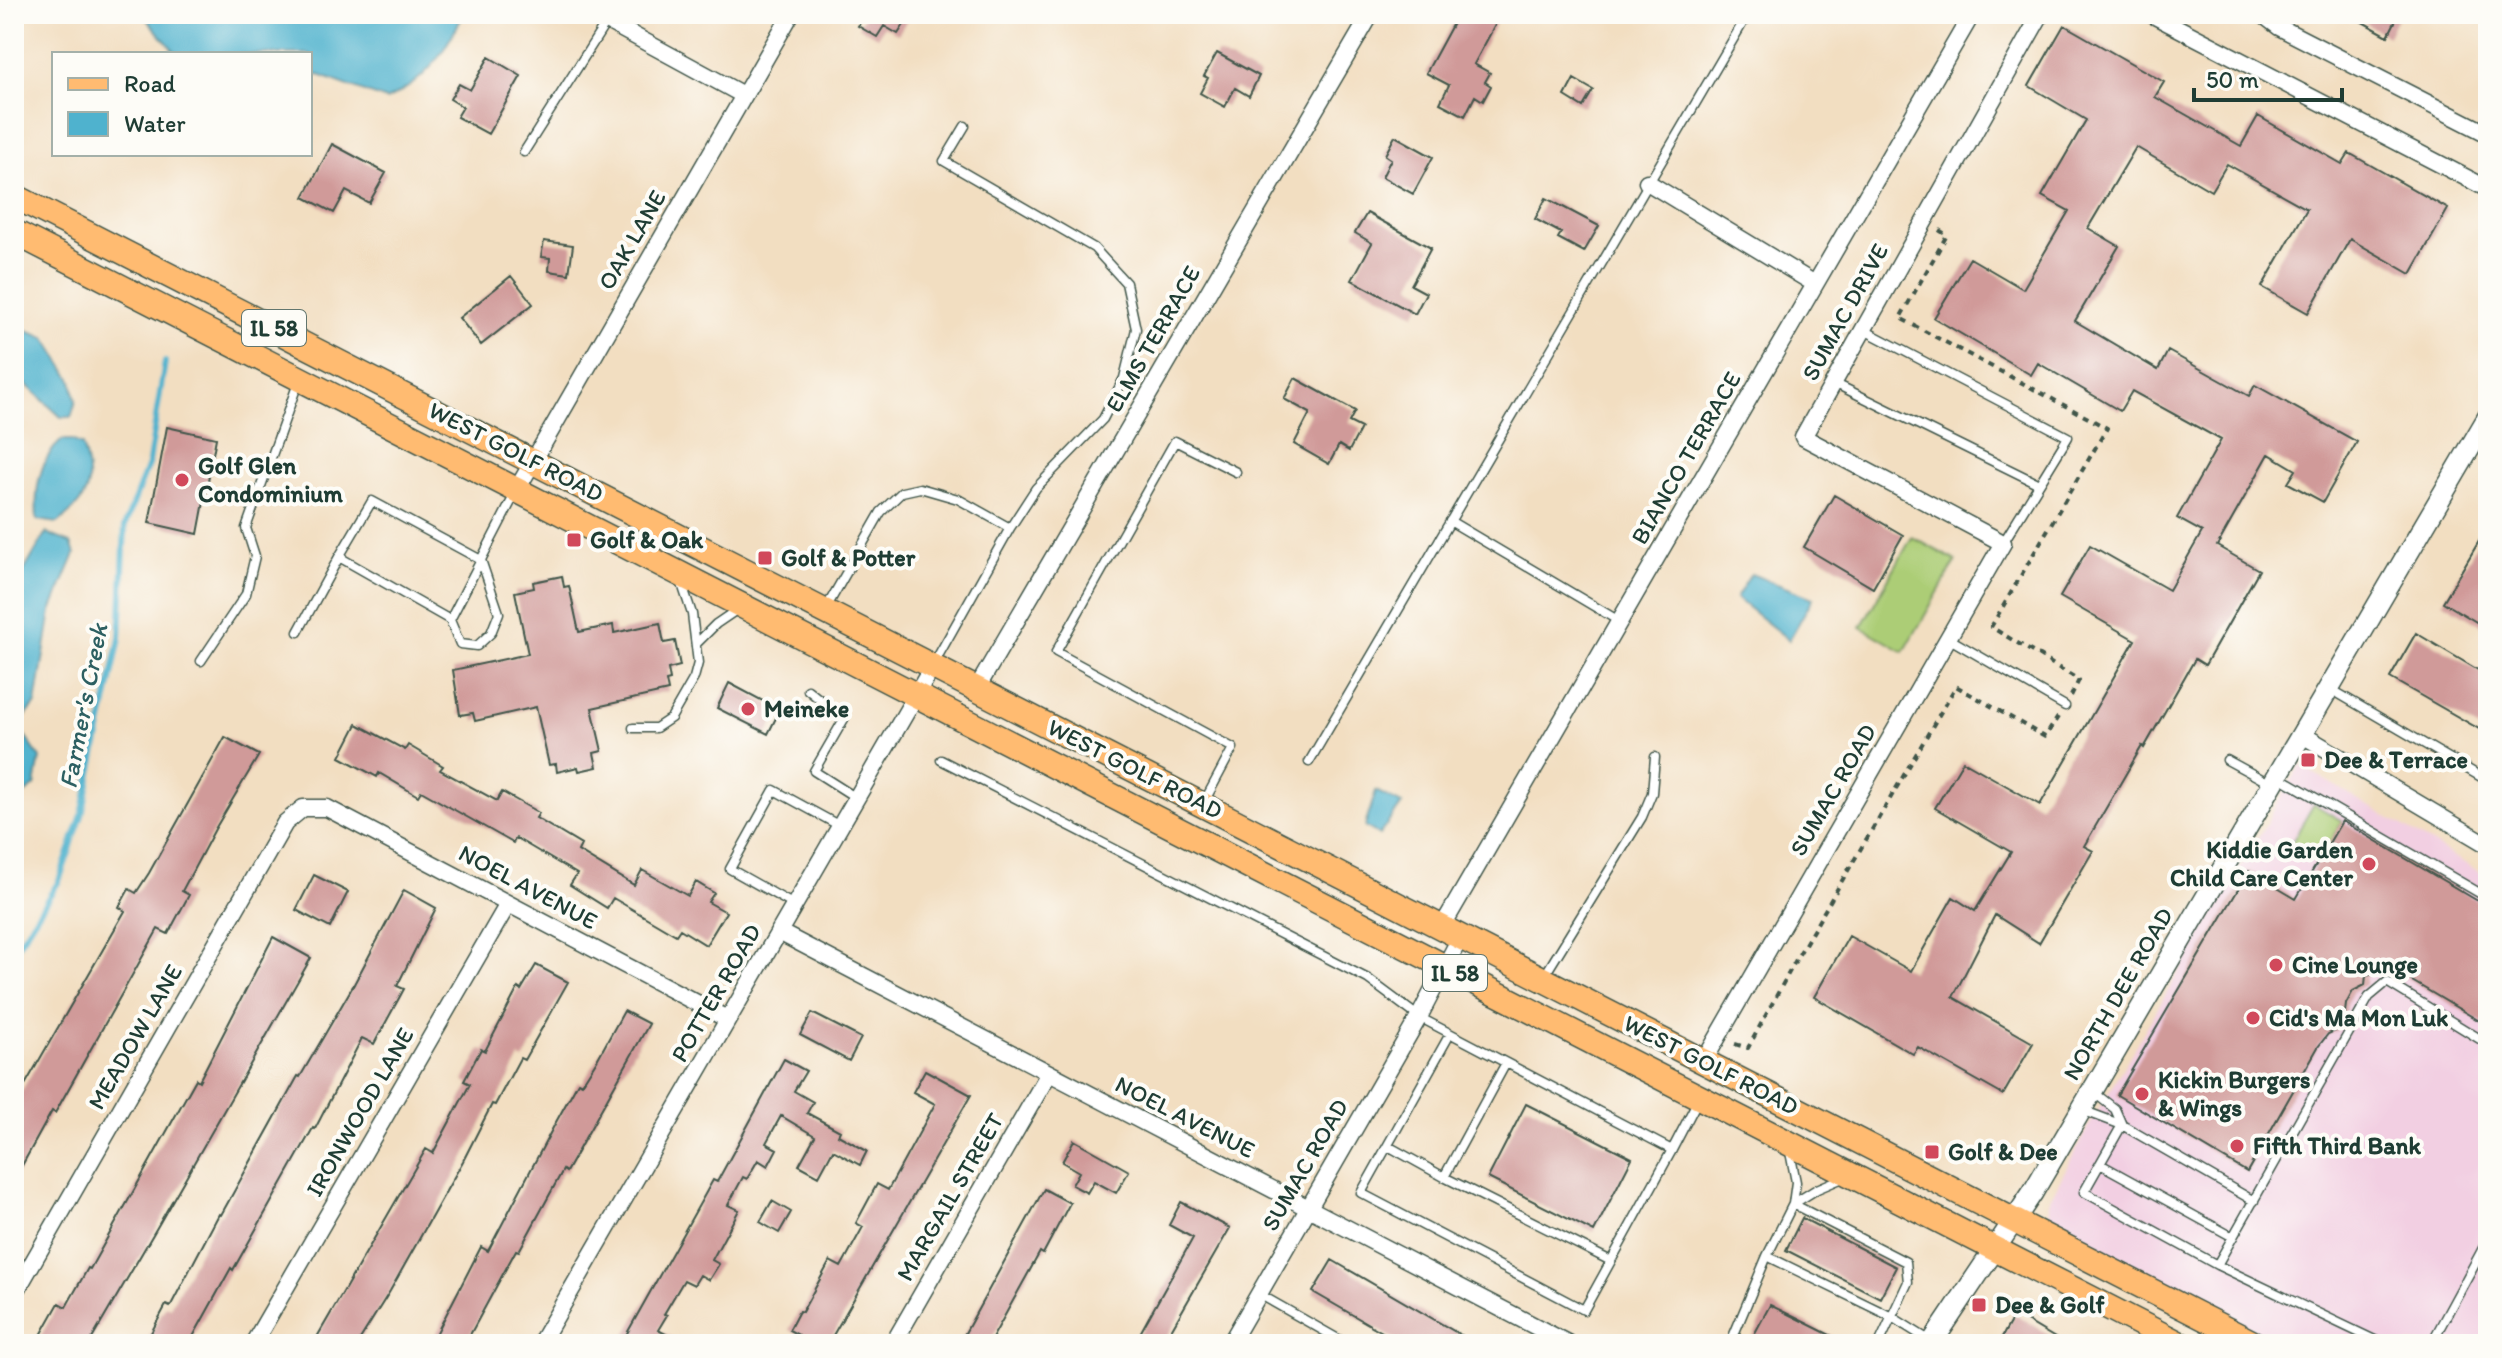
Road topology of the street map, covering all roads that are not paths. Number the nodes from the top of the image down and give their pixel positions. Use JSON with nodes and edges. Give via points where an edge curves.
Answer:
{"nodes":[{"id":1,"x":791,"y":14,"type":"edge"},
{"id":2,"x":1371,"y":14,"type":"edge"},
{"id":3,"x":1748,"y":14,"type":"edge"},
{"id":4,"x":1972,"y":14,"type":"edge"},
{"id":5,"x":2041,"y":14,"type":"edge"},
{"id":6,"x":2151,"y":14,"type":"edge"},
{"id":7,"x":2262,"y":14,"type":"edge"},
{"id":8,"x":609,"y":17,"type":"edge"},
{"id":9,"x":743,"y":95,"type":"junction"},
{"id":10,"x":965,"y":126,"type":"dead end"},
{"id":11,"x":2488,"y":134,"type":"edge"},
{"id":12,"x":524,"y":152,"type":"dead end"},
{"id":13,"x":1647,"y":182,"type":"junction"},
{"id":14,"x":2488,"y":189,"type":"edge"},
{"id":15,"x":14,"y":196,"type":"edge"},
{"id":16,"x":14,"y":232,"type":"edge"},
{"id":17,"x":1815,"y":284,"type":"junction"},
{"id":18,"x":1863,"y":329,"type":"junction"},
{"id":19,"x":300,"y":379,"type":"junction"},
{"id":20,"x":1833,"y":383,"type":"junction"},
{"id":21,"x":2488,"y":417,"type":"edge"},
{"id":22,"x":533,"y":461,"type":"junction"},
{"id":23,"x":1236,"y":472,"type":"dead end"},
{"id":24,"x":2039,"y":484,"type":"junction"},
{"id":25,"x":516,"y":491,"type":"junction"},
{"id":26,"x":1450,"y":521,"type":"junction"},
{"id":27,"x":1010,"y":528,"type":"junction"},
{"id":28,"x":2003,"y":543,"type":"junction"},
{"id":29,"x":339,"y":557,"type":"junction"},
{"id":30,"x":481,"y":560,"type":"junction"},
{"id":31,"x":678,"y":573,"type":"junction"},
{"id":32,"x":742,"y":606,"type":"junction"},
{"id":33,"x":824,"y":610,"type":"junction"},
{"id":34,"x":450,"y":620,"type":"junction"},
{"id":35,"x":1619,"y":622,"type":"junction"},
{"id":36,"x":298,"y":632,"type":"dead end"},
{"id":37,"x":1948,"y":638,"type":"junction"},
{"id":38,"x":696,"y":644,"type":"junction"},
{"id":39,"x":201,"y":661,"type":"dead end"},
{"id":40,"x":933,"y":666,"type":"junction"},
{"id":41,"x":977,"y":688,"type":"junction"},
{"id":42,"x":2329,"y":688,"type":"junction"},
{"id":43,"x":808,"y":690,"type":"dead end"},
{"id":44,"x":916,"y":696,"type":"junction"},
{"id":45,"x":2065,"y":706,"type":"road end"},
{"id":46,"x":633,"y":728,"type":"dead end"},
{"id":47,"x":2301,"y":734,"type":"junction"},
{"id":48,"x":1655,"y":757,"type":"dead end"},
{"id":49,"x":941,"y":760,"type":"dead end"},
{"id":50,"x":2227,"y":760,"type":"dead end"},
{"id":51,"x":1309,"y":762,"type":"dead end"},
{"id":52,"x":2274,"y":780,"type":"junction"},
{"id":53,"x":2488,"y":781,"type":"edge"},
{"id":54,"x":858,"y":799,"type":"junction"},
{"id":55,"x":1203,"y":804,"type":"junction"},
{"id":56,"x":303,"y":808,"type":"joint"},
{"id":57,"x":841,"y":827,"type":"junction"},
{"id":58,"x":2488,"y":845,"type":"edge"},
{"id":59,"x":2488,"y":898,"type":"edge"},
{"id":60,"x":508,"y":904,"type":"junction"},
{"id":61,"x":795,"y":905,"type":"junction"},
{"id":62,"x":779,"y":932,"type":"junction"},
{"id":63,"x":1452,"y":932,"type":"junction"},
{"id":64,"x":1444,"y":968,"type":"junction"},
{"id":65,"x":1543,"y":979,"type":"junction"},
{"id":66,"x":1419,"y":1017,"type":"junction"},
{"id":67,"x":727,"y":1019,"type":"junction"},
{"id":68,"x":1450,"y":1034,"type":"junction"},
{"id":69,"x":2488,"y":1044,"type":"edge"},
{"id":70,"x":1704,"y":1061,"type":"junction"},
{"id":71,"x":1506,"y":1063,"type":"junction"},
{"id":72,"x":1049,"y":1073,"type":"junction"},
{"id":73,"x":1699,"y":1097,"type":"junction"},
{"id":74,"x":2086,"y":1100,"type":"junction"},
{"id":75,"x":2122,"y":1125,"type":"junction"},
{"id":76,"x":1788,"y":1143,"type":"junction"},
{"id":77,"x":1388,"y":1146,"type":"junction"},
{"id":78,"x":1672,"y":1150,"type":"junction"},
{"id":79,"x":2100,"y":1164,"type":"junction"},
{"id":80,"x":1850,"y":1175,"type":"junction"},
{"id":81,"x":1444,"y":1177,"type":"junction"},
{"id":82,"x":2254,"y":1201,"type":"junction"},
{"id":83,"x":1793,"y":1204,"type":"junction"},
{"id":84,"x":1308,"y":1208,"type":"junction"},
{"id":85,"x":2014,"y":1220,"type":"junction"},
{"id":86,"x":2233,"y":1237,"type":"junction"},
{"id":87,"x":2488,"y":1239,"type":"edge"},
{"id":88,"x":1994,"y":1248,"type":"junction"},
{"id":89,"x":1767,"y":1256,"type":"junction"},
{"id":90,"x":1611,"y":1261,"type":"junction"},
{"id":91,"x":1808,"y":1261,"type":"dead end"},
{"id":92,"x":2217,"y":1265,"type":"junction"},
{"id":93,"x":1802,"y":1273,"type":"junction"},
{"id":94,"x":1833,"y":1274,"type":"dead end"},
{"id":95,"x":1827,"y":1286,"type":"junction"},
{"id":96,"x":1856,"y":1286,"type":"dead end"},
{"id":97,"x":1259,"y":1294,"type":"junction"},
{"id":98,"x":14,"y":1295,"type":"edge"},
{"id":99,"x":1851,"y":1297,"type":"junction"},
{"id":100,"x":1892,"y":1317,"type":"junction"},
{"id":101,"x":1932,"y":1343,"type":"edge"},
{"id":102,"x":253,"y":1344,"type":"edge"},
{"id":103,"x":540,"y":1344,"type":"edge"},
{"id":104,"x":893,"y":1344,"type":"edge"},
{"id":105,"x":1230,"y":1344,"type":"edge"},
{"id":106,"x":1347,"y":1344,"type":"edge"},
{"id":107,"x":1568,"y":1344,"type":"edge"},
{"id":108,"x":1730,"y":1344,"type":"edge"},
{"id":109,"x":1879,"y":1344,"type":"edge"},
{"id":110,"x":2180,"y":1344,"type":"edge"},
{"id":111,"x":2255,"y":1344,"type":"edge"},
{"id":112,"x":2383,"y":1344,"type":"edge"},
{"id":113,"x":2431,"y":1344,"type":"edge"}],
"edges":[{"from":1,"to":9,"type":"street","name":"OAK LANE"},
{"from":2,"to":41,"type":"street","name":"ELMS TERRACE"},
{"from":3,"to":13,"type":"lane"},
{"from":4,"to":17,"type":"street","name":"BIANCO TERRACE"},
{"from":5,"to":18,"type":"street","name":"SUMAC DRIVE"},
{"from":6,"to":14,"type":"street"},
{"from":7,"to":11,"type":"street"},
{"from":8,"to":9,"type":"street"},
{"from":8,"to":12,"type":"lane"},
{"from":9,"to":22,"type":"street","name":"OAK LANE"},
{"from":10,"to":27,"type":"lane","via":[[944,161],[1094,248],[1126,283],[1136,329],[1124,378],[1103,419],[1036,488]]},
{"from":13,"to":17,"type":"street"},
{"from":13,"to":26,"type":"lane"},
{"from":15,"to":22,"type":"main road","name":"WEST GOLF ROAD","number":"IL 58"},
{"from":16,"to":19,"type":"main road","name":"WEST GOLF ROAD","number":"IL 58"},
{"from":17,"to":35,"type":"street","name":"BIANCO TERRACE"},
{"from":18,"to":20,"type":"street","name":"SUMAC DRIVE"},
{"from":18,"to":24,"type":"lane","via":[[2068,437]]},
{"from":19,"to":25,"type":"main road","name":"WEST GOLF ROAD","number":"IL 58"},
{"from":19,"to":39,"type":"lane","via":[[246,528],[255,556],[246,594]]},
{"from":20,"to":24,"type":"lane"},
{"from":20,"to":28,"type":"street","name":"SUMAC DRIVE","via":[[1803,437]]},
{"from":21,"to":42,"type":"street","name":"NORTH DEE ROAD"},
{"from":22,"to":25,"type":"street","name":"OAK LANE"},
{"from":22,"to":33,"type":"main road","name":"WEST GOLF ROAD","number":"IL 58"},
{"from":23,"to":55,"type":"lane","via":[[1175,441],[1056,652],[1233,748]]},
{"from":24,"to":28,"type":"lane"},
{"from":25,"to":30,"type":"lane"},
{"from":25,"to":31,"type":"main road","name":"WEST GOLF ROAD","number":"IL 58"},
{"from":26,"to":35,"type":"lane"},
{"from":26,"to":51,"type":"lane"},
{"from":27,"to":33,"type":"lane","via":[[958,499],[920,488],[902,492],[881,512]]},
{"from":27,"to":40,"type":"lane"},
{"from":28,"to":37,"type":"street","name":"SUMAC ROAD"},
{"from":29,"to":30,"type":"lane","via":[[372,501]]},
{"from":29,"to":34,"type":"lane"},
{"from":29,"to":36,"type":"lane"},
{"from":30,"to":34,"type":"lane"},
{"from":30,"to":34,"type":"lane","via":[[499,613],[491,633],[477,646],[460,644]]},
{"from":31,"to":32,"type":"main road","name":"WEST GOLF ROAD","number":"IL 58"},
{"from":31,"to":38,"type":"lane"},
{"from":32,"to":38,"type":"lane"},
{"from":32,"to":44,"type":"main road","name":"WEST GOLF ROAD","number":"IL 58"},
{"from":33,"to":40,"type":"main road","name":"WEST GOLF ROAD","number":"IL 58"},
{"from":35,"to":63,"type":"street","name":"BIANCO TERRACE"},
{"from":37,"to":45,"type":"lane"},
{"from":37,"to":70,"type":"street","name":"SUMAC ROAD"},
{"from":38,"to":46,"type":"lane","via":[[694,678],[671,718],[656,728]]},
{"from":40,"to":41,"type":"main road","name":"WEST GOLF ROAD","number":"IL 58"},
{"from":40,"to":44,"type":"street","name":"POTTER ROAD"},
{"from":41,"to":55,"type":"main road","name":"WEST GOLF ROAD","number":"IL 58"},
{"from":42,"to":47,"type":"street","name":"NORTH DEE ROAD"},
{"from":42,"to":53,"type":"lane"},
{"from":43,"to":54,"type":"lane","via":[[844,719],[814,771]]},
{"from":44,"to":54,"type":"street","name":"POTTER ROAD"},
{"from":44,"to":64,"type":"main road","name":"WEST GOLF ROAD","number":"IL 58"},
{"from":47,"to":52,"type":"street","name":"NORTH DEE ROAD"},
{"from":47,"to":58,"type":"street"},
{"from":48,"to":65,"type":"lane","via":[[1652,793],[1642,817]]},
{"from":49,"to":66,"type":"lane","via":[[1368,979]]},
{"from":50,"to":52,"type":"lane"},
{"from":52,"to":59,"type":"lane"},
{"from":52,"to":74,"type":"street","name":"NORTH DEE ROAD"},
{"from":54,"to":57,"type":"street","name":"POTTER ROAD"},
{"from":55,"to":63,"type":"main road","name":"WEST GOLF ROAD","number":"IL 58"},
{"from":56,"to":60,"type":"street","name":"NOEL AVENUE","via":[[327,808]]},
{"from":56,"to":98,"type":"street","name":"MEADOW LANE","via":[[285,823]]},
{"from":57,"to":61,"type":"street","name":"POTTER ROAD"},
{"from":57,"to":61,"type":"lane","via":[[774,790],[730,869]]},
{"from":60,"to":67,"type":"street","name":"NOEL AVENUE"},
{"from":60,"to":102,"type":"street","name":"IRONWOOD LANE"},
{"from":61,"to":62,"type":"street","name":"POTTER ROAD"},
{"from":62,"to":67,"type":"street","name":"POTTER ROAD"},
{"from":62,"to":72,"type":"street","name":"NOEL AVENUE"},
{"from":63,"to":64,"type":"street","name":"BIANCO TERRACE"},
{"from":63,"to":65,"type":"main road","name":"WEST GOLF ROAD","number":"IL 58"},
{"from":64,"to":66,"type":"street","name":"SUMAC ROAD"},
{"from":64,"to":73,"type":"main road","name":"WEST GOLF ROAD","number":"IL 58"},
{"from":65,"to":70,"type":"main road","name":"WEST GOLF ROAD","number":"IL 58"},
{"from":66,"to":68,"type":"lane"},
{"from":66,"to":84,"type":"street","name":"SUMAC ROAD"},
{"from":67,"to":103,"type":"street","name":"POTTER ROAD"},
{"from":68,"to":71,"type":"lane"},
{"from":68,"to":77,"type":"lane"},
{"from":69,"to":82,"type":"lane","via":[[2387,982],[2369,997]]},
{"from":70,"to":85,"type":"main road","name":"WEST GOLF ROAD","number":"IL 58"},
{"from":71,"to":78,"type":"lane"},
{"from":71,"to":81,"type":"lane"},
{"from":72,"to":84,"type":"street","name":"NOEL AVENUE"},
{"from":72,"to":104,"type":"street","name":"MARGAIL STREET"},
{"from":73,"to":76,"type":"main road","name":"WEST GOLF ROAD","number":"IL 58"},
{"from":73,"to":78,"type":"lane"},
{"from":74,"to":75,"type":"lane"},
{"from":74,"to":75,"type":"lane","via":[[2115,1109]]},
{"from":74,"to":85,"type":"street","name":"NORTH DEE ROAD"},
{"from":75,"to":79,"type":"lane"},
{"from":75,"to":82,"type":"lane"},
{"from":76,"to":80,"type":"main road","name":"WEST GOLF ROAD","number":"IL 58"},
{"from":76,"to":83,"type":"lane","via":[[1796,1182]]},
{"from":77,"to":81,"type":"lane"},
{"from":77,"to":90,"type":"lane","via":[[1361,1193],[1584,1310]]},
{"from":78,"to":90,"type":"lane"},
{"from":79,"to":86,"type":"lane"},
{"from":79,"to":92,"type":"lane","via":[[2084,1192]]},
{"from":80,"to":83,"type":"lane"},
{"from":80,"to":88,"type":"main road","name":"WEST GOLF ROAD","number":"IL 58"},
{"from":81,"to":90,"type":"lane"},
{"from":82,"to":86,"type":"lane"},
{"from":83,"to":89,"type":"lane"},
{"from":83,"to":100,"type":"lane","via":[[1851,1239],[1906,1262],[1908,1282]]},
{"from":84,"to":97,"type":"street","name":"SUMAC ROAD"},
{"from":84,"to":107,"type":"street","name":"NOEL AVENUE"},
{"from":85,"to":88,"type":"street","name":"NORTH DEE ROAD"},
{"from":85,"to":111,"type":"main road","name":"WEST GOLF ROAD","number":"IL 58"},
{"from":86,"to":92,"type":"lane"},
{"from":87,"to":113,"type":"lane"},
{"from":88,"to":101,"type":"street","name":"NORTH DEE ROAD"},
{"from":88,"to":110,"type":"main road","name":"WEST GOLF ROAD","number":"IL 58"},
{"from":89,"to":93,"type":"lane"},
{"from":89,"to":108,"type":"lane"},
{"from":91,"to":93,"type":"lane"},
{"from":92,"to":112,"type":"lane"},
{"from":93,"to":95,"type":"lane"},
{"from":94,"to":95,"type":"lane"},
{"from":95,"to":99,"type":"lane"},
{"from":96,"to":99,"type":"lane"},
{"from":97,"to":105,"type":"street","name":"SUMAC ROAD"},
{"from":97,"to":106,"type":"lane"},
{"from":99,"to":100,"type":"lane"},
{"from":100,"to":101,"type":"lane"},
{"from":100,"to":109,"type":"lane"}]}
